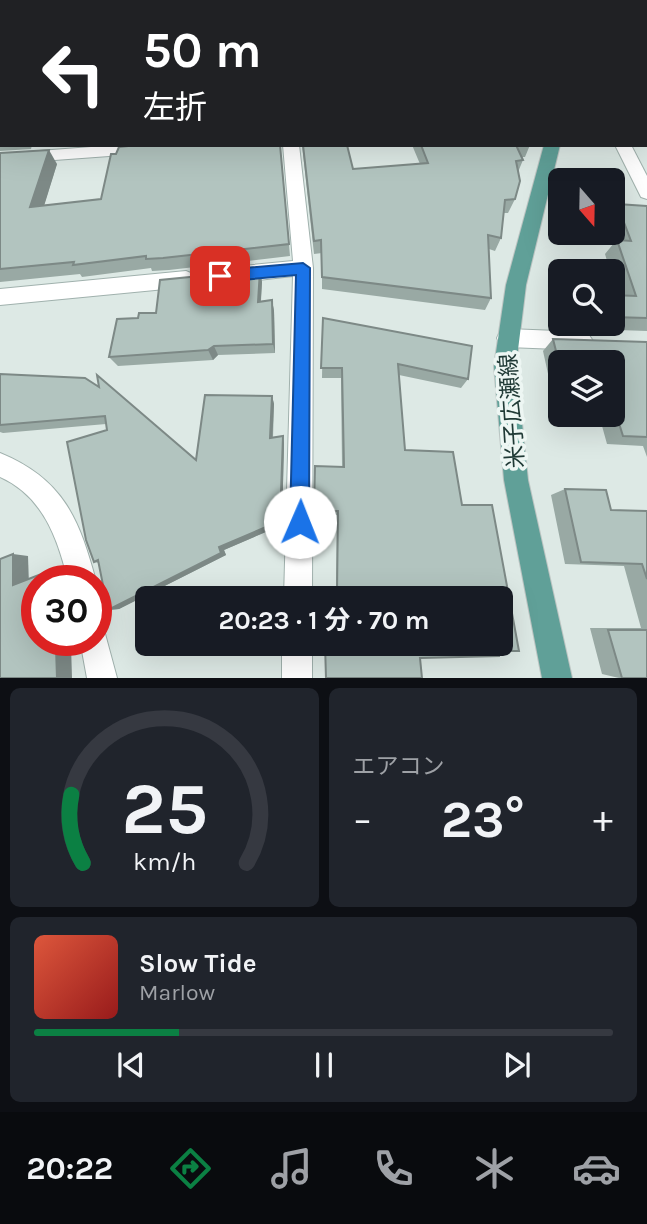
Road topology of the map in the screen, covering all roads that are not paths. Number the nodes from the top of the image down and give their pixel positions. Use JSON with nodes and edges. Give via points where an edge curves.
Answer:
{"nodes":[{"id":1,"x":164,"y":147,"type":"edge"},
{"id":2,"x":291,"y":147,"type":"edge"},
{"id":3,"x":551,"y":147,"type":"edge"},
{"id":4,"x":625,"y":147,"type":"edge"},
{"id":5,"x":0,"y":159,"type":"edge"},
{"id":6,"x":647,"y":193,"type":"edge"},
{"id":7,"x":303,"y":268,"type":"junction"},
{"id":8,"x":0,"y":297,"type":"edge"},
{"id":9,"x":507,"y":338,"type":"junction"},
{"id":10,"x":605,"y":342,"type":"edge"},
{"id":11,"x":0,"y":465,"type":"edge"},
{"id":12,"x":78,"y":565,"type":"edge"},
{"id":13,"x":298,"y":586,"type":"edge"},
{"id":14,"x":97,"y":656,"type":"edge"},
{"id":15,"x":297,"y":656,"type":"edge"},
{"id":16,"x":102,"y":678,"type":"edge"},
{"id":17,"x":297,"y":678,"type":"edge"},
{"id":18,"x":557,"y":678,"type":"edge"}],
"edges":[{"from":1,"to":5,"type":"street"},
{"from":2,"to":7,"type":"street"},
{"from":3,"to":9,"type":"main road","name":"米子広瀬線"},
{"from":4,"to":6,"type":"street"},
{"from":7,"to":8,"type":"street"},
{"from":7,"to":13,"type":"street"},
{"from":9,"to":10,"type":"street"},
{"from":9,"to":18,"type":"main road","name":"米子広瀬線","via":[[505,366],[516,480]]},
{"from":11,"to":12,"type":"street","via":[[18,471],[56,508]]},
{"from":14,"to":16,"type":"street"},
{"from":15,"to":17,"type":"street"}]}
